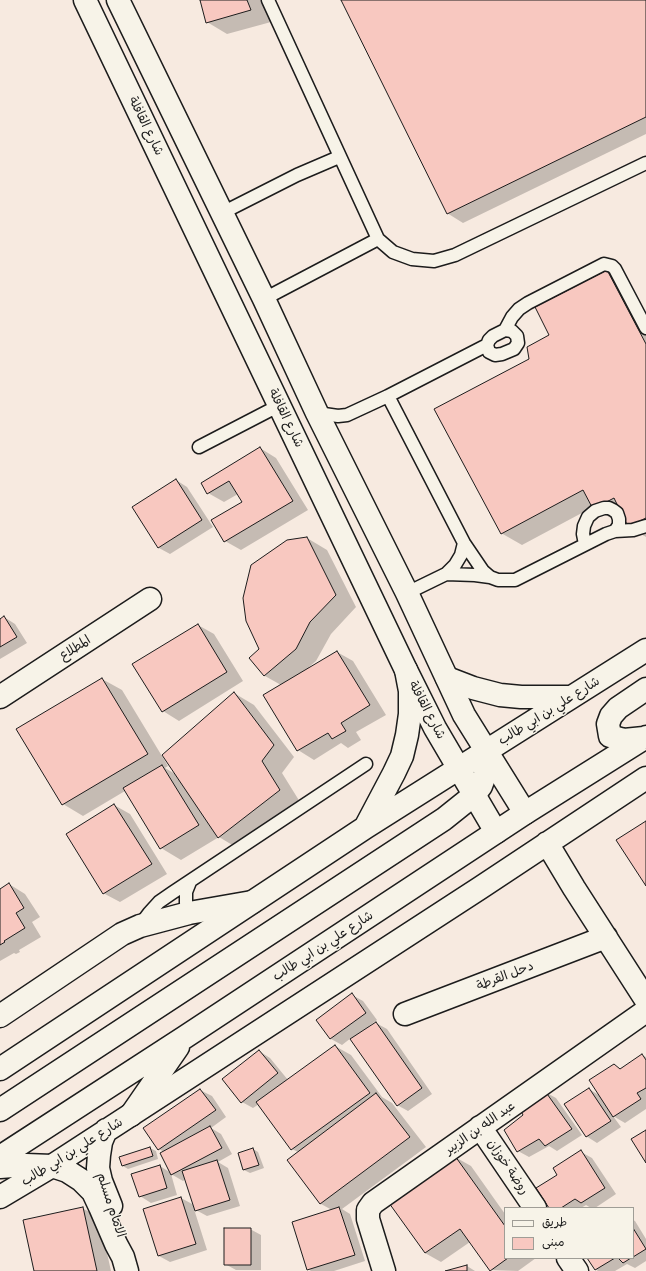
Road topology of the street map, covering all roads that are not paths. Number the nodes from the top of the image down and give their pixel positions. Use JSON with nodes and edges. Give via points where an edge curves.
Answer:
{"nodes":[{"id":1,"x":85,"y":0,"type":"edge"},
{"id":2,"x":118,"y":0,"type":"edge"},
{"id":3,"x":268,"y":0,"type":"edge"},
{"id":4,"x":339,"y":157,"type":"junction"},
{"id":5,"x":646,"y":164,"type":"edge"},
{"id":6,"x":222,"y":213,"type":"junction"},
{"id":7,"x":378,"y":239,"type":"junction"},
{"id":8,"x":264,"y":299,"type":"junction"},
{"id":9,"x":646,"y":328,"type":"edge"},
{"id":10,"x":505,"y":330,"type":"junction"},
{"id":11,"x":487,"y":345,"type":"junction"},
{"id":12,"x":388,"y":396,"type":"junction"},
{"id":13,"x":280,"y":405,"type":"junction"},
{"id":14,"x":317,"y":413,"type":"junction"},
{"id":15,"x":199,"y":447,"type":"dead end"},
{"id":16,"x":646,"y":526,"type":"edge"},
{"id":17,"x":615,"y":531,"type":"junction"},
{"id":18,"x":464,"y":543,"type":"junction"},
{"id":19,"x":585,"y":544,"type":"junction"},
{"id":20,"x":446,"y":574,"type":"junction"},
{"id":21,"x":490,"y":577,"type":"junction"},
{"id":22,"x":407,"y":593,"type":"junction"},
{"id":23,"x":150,"y":599,"type":"dead end"},
{"id":24,"x":646,"y":650,"type":"edge"},
{"id":25,"x":406,"y":670,"type":"junction"},
{"id":26,"x":447,"y":678,"type":"junction"},
{"id":27,"x":646,"y":689,"type":"edge"},
{"id":28,"x":571,"y":696,"type":"junction"},
{"id":29,"x":0,"y":697,"type":"edge"},
{"id":30,"x":645,"y":737,"type":"edge"},
{"id":31,"x":486,"y":751,"type":"junction"},
{"id":32,"x":366,"y":764,"type":"dead end"},
{"id":33,"x":458,"y":769,"type":"junction"},
{"id":34,"x":646,"y":778,"type":"edge"},
{"id":35,"x":474,"y":795,"type":"junction"},
{"id":36,"x":525,"y":813,"type":"junction"},
{"id":37,"x":366,"y":827,"type":"junction"},
{"id":38,"x":496,"y":832,"type":"junction"},
{"id":39,"x":547,"y":843,"type":"junction"},
{"id":40,"x":190,"y":882,"type":"junction"},
{"id":41,"x":252,"y":902,"type":"junction"},
{"id":42,"x":189,"y":913,"type":"junction"},
{"id":43,"x":140,"y":926,"type":"junction"},
{"id":44,"x":606,"y":937,"type":"junction"},
{"id":45,"x":646,"y":1000,"type":"edge"},
{"id":46,"x":646,"y":1011,"type":"edge"},
{"id":47,"x":405,"y":1014,"type":"dead end"},
{"id":48,"x":0,"y":1016,"type":"edge"},
{"id":49,"x":185,"y":1037,"type":"junction"},
{"id":50,"x":0,"y":1069,"type":"edge"},
{"id":51,"x":0,"y":1110,"type":"edge"},
{"id":52,"x":131,"y":1115,"type":"junction"},
{"id":53,"x":480,"y":1127,"type":"junction"},
{"id":54,"x":106,"y":1130,"type":"junction"},
{"id":55,"x":0,"y":1157,"type":"edge"},
{"id":56,"x":52,"y":1166,"type":"junction"},
{"id":57,"x":0,"y":1167,"type":"edge"},
{"id":58,"x":0,"y":1197,"type":"edge"},
{"id":59,"x":533,"y":1207,"type":"edge"},
{"id":60,"x":569,"y":1259,"type":"edge"},
{"id":61,"x":125,"y":1264,"type":"edge"},
{"id":62,"x":384,"y":1271,"type":"edge"},
{"id":63,"x":576,"y":1271,"type":"edge"}],
"edges":[{"from":1,"to":13,"type":"street","name":"شارع القافلة"},
{"from":2,"to":6,"type":"street"},
{"from":3,"to":4,"type":"lane"},
{"from":4,"to":6,"type":"lane"},
{"from":4,"to":7,"type":"lane"},
{"from":5,"to":7,"type":"lane","via":[[455,255],[434,260],[412,259],[393,252]]},
{"from":6,"to":8,"type":"street"},
{"from":7,"to":8,"type":"lane"},
{"from":8,"to":14,"type":"street"},
{"from":9,"to":10,"type":"lane","via":[[615,269],[604,264],[528,303],[512,317]]},
{"from":10,"to":11,"type":"lane","via":[[493,336]]},
{"from":10,"to":11,"type":"lane","via":[[512,331],[517,336],[518,343],[514,348],[495,355],[489,352]]},
{"from":11,"to":12,"type":"lane"},
{"from":12,"to":14,"type":"lane","via":[[348,415]]},
{"from":12,"to":18,"type":"lane"},
{"from":13,"to":15,"type":"lane"},
{"from":13,"to":25,"type":"street","name":"شارع القافلة"},
{"from":14,"to":22,"type":"street"},
{"from":16,"to":17,"type":"lane"},
{"from":17,"to":19,"type":"lane"},
{"from":17,"to":19,"type":"lane","via":[[619,524],[617,513],[604,508],[595,511],[588,517],[584,526],[582,534]]},
{"from":18,"to":20,"type":"lane","via":[[461,555]]},
{"from":18,"to":21,"type":"lane"},
{"from":19,"to":21,"type":"lane","via":[[515,580],[506,581]]},
{"from":20,"to":21,"type":"lane"},
{"from":20,"to":22,"type":"lane"},
{"from":22,"to":26,"type":"street"},
{"from":23,"to":29,"type":"street","name":"المطلاع"},
{"from":24,"to":28,"type":"street","name":"شارع علي بن ابي طالب"},
{"from":25,"to":33,"type":"street","name":"شارع القافلة"},
{"from":25,"to":37,"type":"street","via":[[410,714],[402,756]]},
{"from":26,"to":28,"type":"street","via":[[500,695]]},
{"from":26,"to":31,"type":"street","via":[[464,715]]},
{"from":27,"to":30,"type":"street","via":[[618,708],[608,724],[610,736],[624,740]]},
{"from":28,"to":31,"type":"street","name":"شارع علي بن ابي طالب"},
{"from":30,"to":36,"type":"street","name":"شارع علي بن ابي طالب"},
{"from":31,"to":33,"type":"street","name":"شارع علي بن ابي طالب"},
{"from":31,"to":35,"type":"street","via":[[485,775]]},
{"from":31,"to":36,"type":"street"},
{"from":32,"to":40,"type":"lane"},
{"from":33,"to":35,"type":"street","name":"شارع القافلة"},
{"from":33,"to":37,"type":"street","name":"شارع علي بن ابي طالب"},
{"from":34,"to":39,"type":"street","name":"شارع علي بن ابي طالب"},
{"from":35,"to":38,"type":"street","name":"شارع القافلة"},
{"from":35,"to":51,"type":"street","via":[[444,819]]},
{"from":36,"to":38,"type":"street","name":"شارع علي بن ابي طالب"},
{"from":37,"to":41,"type":"street","name":"شارع علي بن ابي طالب"},
{"from":38,"to":49,"type":"street","name":"شارع علي بن ابي طالب"},
{"from":39,"to":44,"type":"street"},
{"from":39,"to":52,"type":"street","name":"شارع علي بن ابي طالب"},
{"from":40,"to":42,"type":"lane","via":[[186,892]]},
{"from":40,"to":43,"type":"lane","via":[[159,902]]},
{"from":41,"to":42,"type":"street","name":"شارع علي بن ابي طالب"},
{"from":41,"to":50,"type":"street","name":"شارع علي بن ابي طالب"},
{"from":42,"to":43,"type":"street","name":"شارع علي بن ابي طالب"},
{"from":43,"to":48,"type":"street","name":"شارع علي بن ابي طالب","via":[[122,934]]},
{"from":44,"to":45,"type":"street"},
{"from":44,"to":47,"type":"street","name":"دحل القرطة"},
{"from":46,"to":53,"type":"street","name":"عبد الله بن الزبير"},
{"from":49,"to":52,"type":"street"},
{"from":49,"to":55,"type":"street","name":"شارع علي بن ابي طالب"},
{"from":52,"to":54,"type":"street","name":"شارع علي بن ابي طالب"},
{"from":53,"to":59,"type":"street","name":"روضة خوزان"},
{"from":53,"to":62,"type":"street","name":"عبد الله بن الزبير","via":[[373,1203],[368,1210],[368,1219]]},
{"from":54,"to":56,"type":"street","name":"شارع علي بن ابي طالب"},
{"from":54,"to":61,"type":"street","name":"الامام مسلم","via":[[101,1142],[98,1168],[120,1228]]},
{"from":56,"to":57,"type":"street","name":"الامام مسلم"},
{"from":56,"to":58,"type":"street","name":"شارع علي بن ابي طالب"},
{"from":56,"to":61,"type":"street","name":"الامام مسلم","via":[[67,1171],[93,1192]]},
{"from":60,"to":63,"type":"street"}]}
